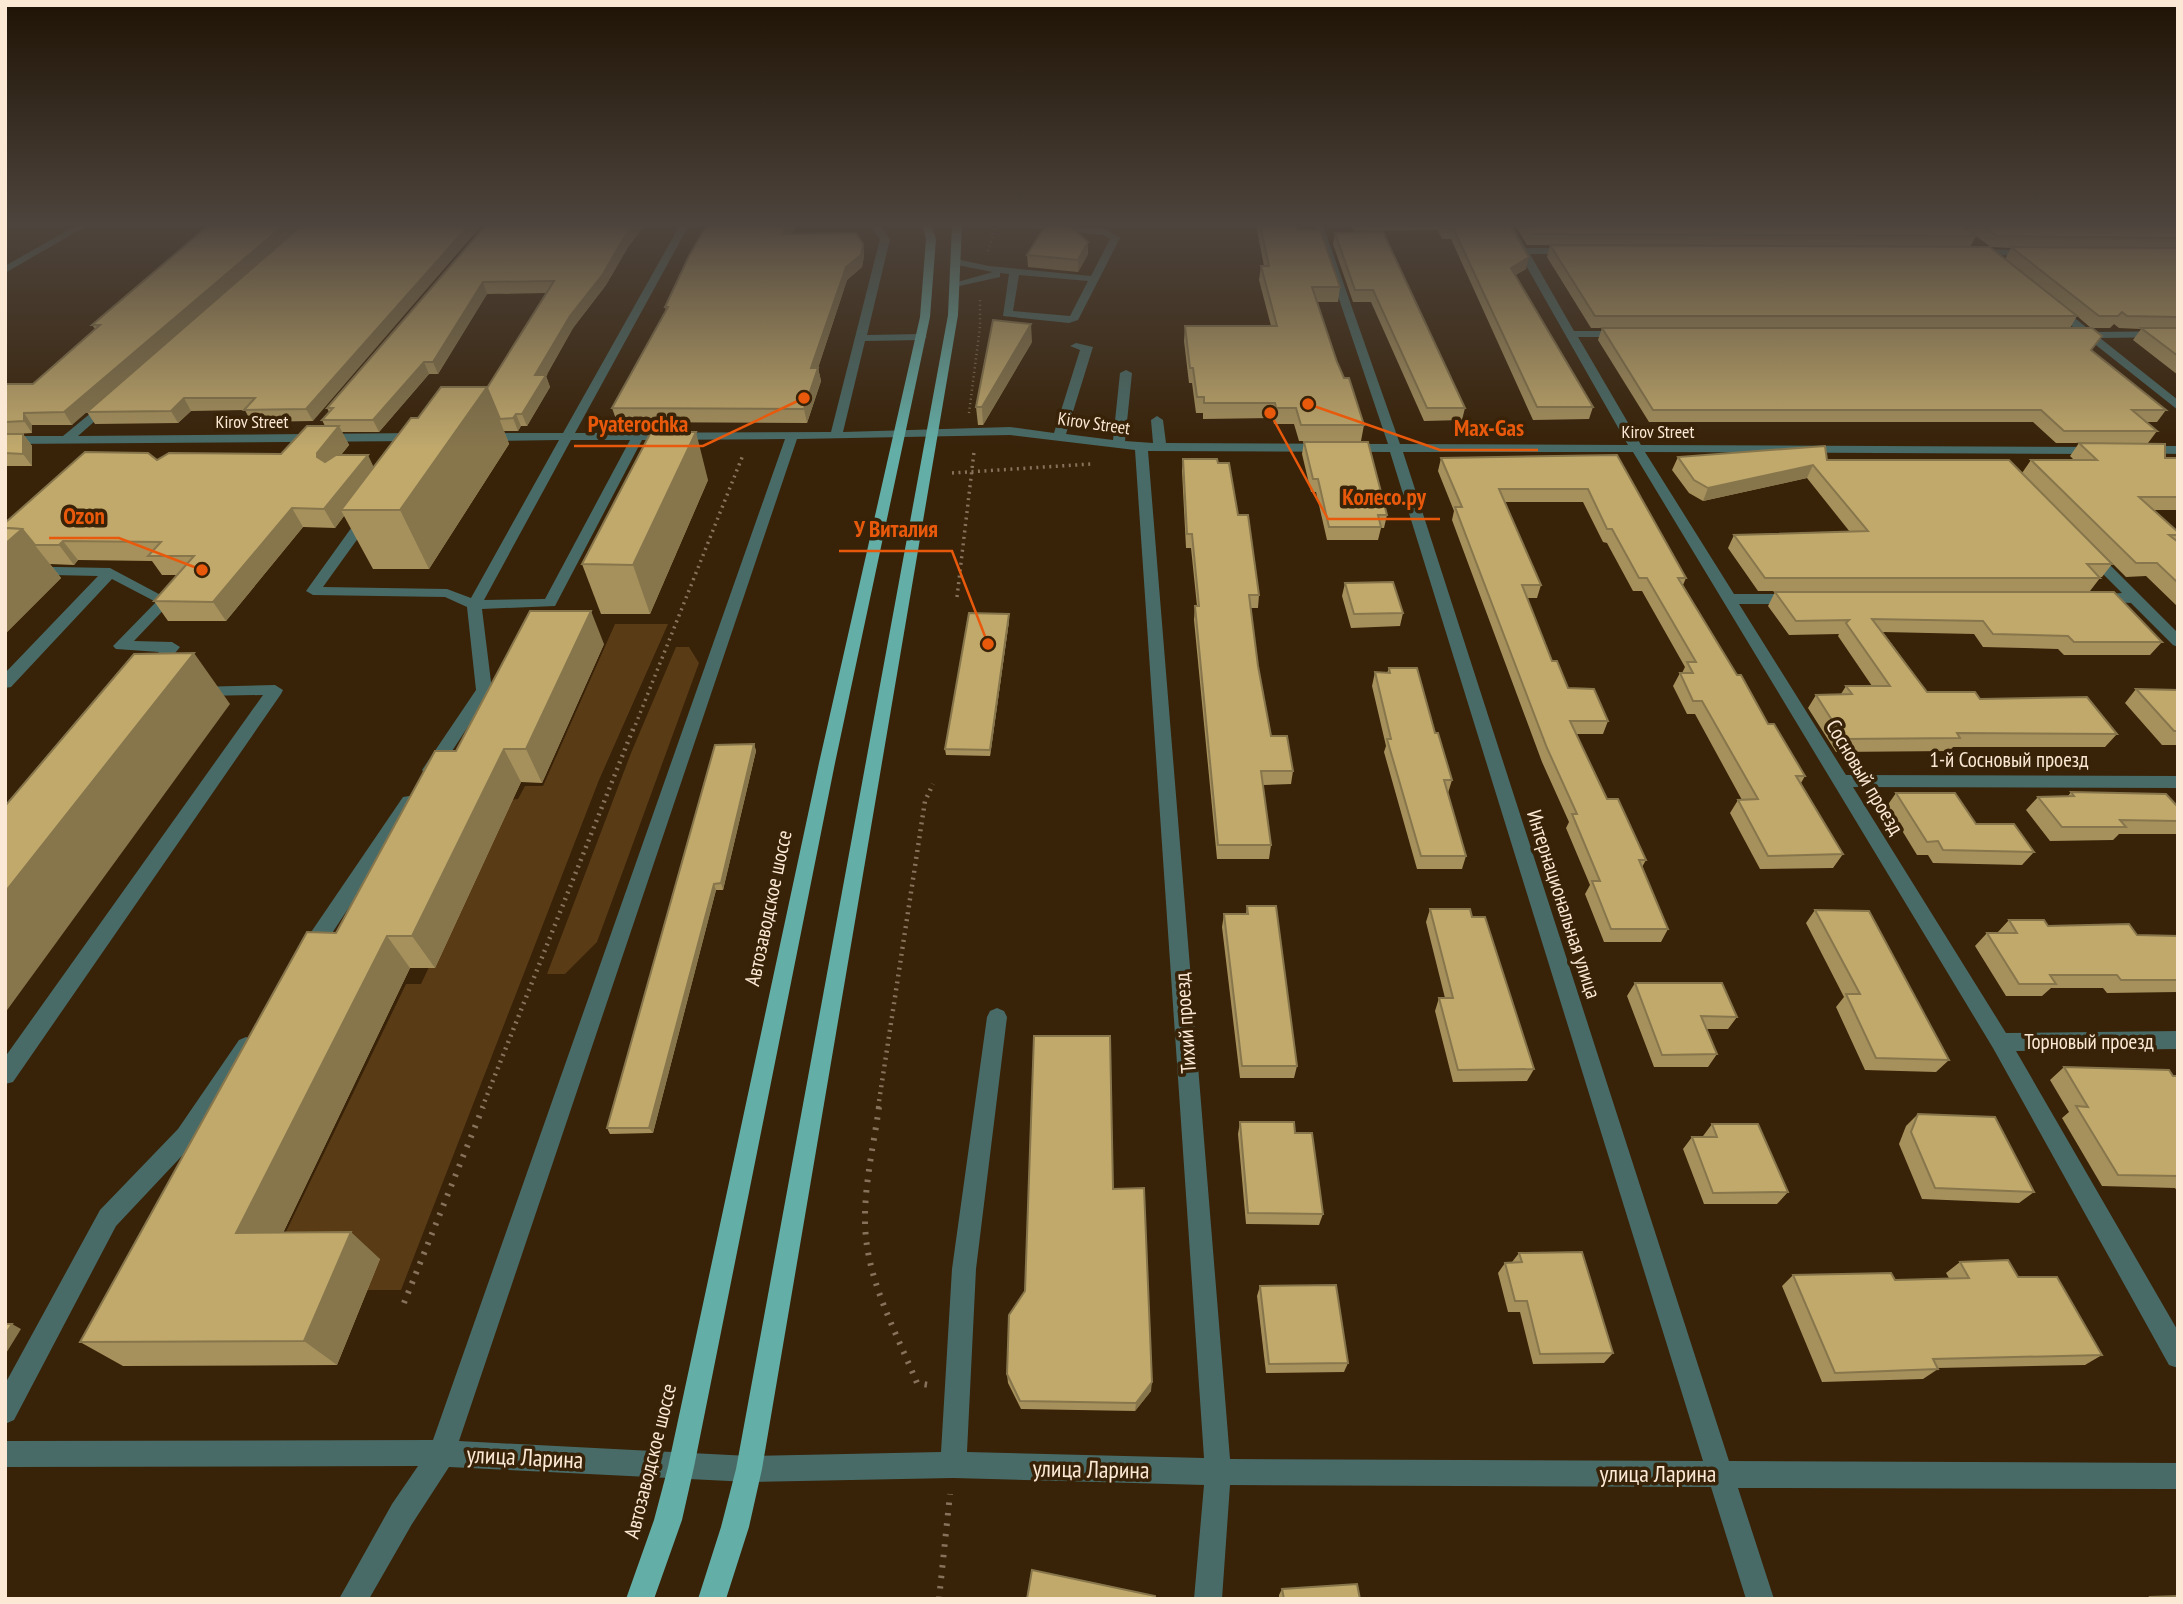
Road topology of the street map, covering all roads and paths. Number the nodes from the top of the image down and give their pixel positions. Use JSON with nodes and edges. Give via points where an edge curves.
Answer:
{"nodes":[{"id":1,"x":642,"y":300,"type":"edge"},
{"id":2,"x":870,"y":300,"type":"edge"},
{"id":3,"x":925,"y":300,"type":"edge"},
{"id":4,"x":954,"y":300,"type":"edge"},
{"id":5,"x":981,"y":300,"type":"edge"},
{"id":6,"x":1009,"y":300,"type":"edge"},
{"id":7,"x":1083,"y":300,"type":"edge"},
{"id":8,"x":1345,"y":300,"type":"edge"},
{"id":9,"x":1551,"y":300,"type":"edge"},
{"id":10,"x":2048,"y":302,"type":"edge"},
{"id":11,"x":1570,"y":334,"type":"junction"},
{"id":12,"x":1638,"y":334,"type":"edge"},
{"id":13,"x":2178,"y":334,"type":"edge"},
{"id":14,"x":2062,"y":335,"type":"edge"},
{"id":15,"x":2089,"y":335,"type":"junction"},
{"id":16,"x":921,"y":337,"type":"junction"},
{"id":17,"x":860,"y":338,"type":"junction"},
{"id":18,"x":1076,"y":346,"type":"dead end"},
{"id":19,"x":1126,"y":373,"type":"dead end"},
{"id":20,"x":117,"y":394,"type":"edge"},
{"id":21,"x":2178,"y":406,"type":"edge"},
{"id":22,"x":969,"y":414,"type":"dead end"},
{"id":23,"x":1157,"y":420,"type":"dead end"},
{"id":24,"x":932,"y":434,"type":"junction"},
{"id":25,"x":836,"y":435,"type":"junction"},
{"id":26,"x":899,"y":435,"type":"junction"},
{"id":27,"x":1059,"y":435,"type":"junction"},
{"id":28,"x":638,"y":436,"type":"junction"},
{"id":29,"x":751,"y":436,"type":"junction"},
{"id":30,"x":792,"y":436,"type":"junction"},
{"id":31,"x":475,"y":437,"type":"edge"},
{"id":32,"x":566,"y":437,"type":"junction"},
{"id":33,"x":363,"y":438,"type":"junction"},
{"id":34,"x":66,"y":439,"type":"junction"},
{"id":35,"x":115,"y":439,"type":"junction"},
{"id":36,"x":203,"y":439,"type":"junction"},
{"id":37,"x":5,"y":440,"type":"edge"},
{"id":38,"x":424,"y":441,"type":"edge"},
{"id":39,"x":976,"y":441,"type":"dead end"},
{"id":40,"x":1119,"y":443,"type":"junction"},
{"id":41,"x":1395,"y":447,"type":"junction"},
{"id":42,"x":1637,"y":449,"type":"junction"},
{"id":43,"x":1988,"y":449,"type":"junction"},
{"id":44,"x":2178,"y":450,"type":"edge"},
{"id":45,"x":1148,"y":451,"type":"junction"},
{"id":46,"x":186,"y":455,"type":"edge"},
{"id":47,"x":349,"y":456,"type":"edge"},
{"id":48,"x":95,"y":458,"type":"edge"},
{"id":49,"x":2007,"y":469,"type":"edge"},
{"id":50,"x":972,"y":472,"type":"junction"},
{"id":51,"x":952,"y":473,"type":"dead end"},
{"id":52,"x":376,"y":503,"type":"edge"},
{"id":53,"x":2076,"y":538,"type":"edge"},
{"id":54,"x":5,"y":570,"type":"edge"},
{"id":55,"x":110,"y":572,"type":"junction"},
{"id":56,"x":957,"y":597,"type":"dead end"},
{"id":57,"x":1813,"y":598,"type":"edge"},
{"id":58,"x":2079,"y":598,"type":"edge"},
{"id":59,"x":2135,"y":598,"type":"junction"},
{"id":60,"x":1729,"y":599,"type":"junction"},
{"id":61,"x":474,"y":606,"type":"junction"},
{"id":62,"x":2178,"y":642,"type":"edge"},
{"id":63,"x":141,"y":682,"type":"edge"},
{"id":64,"x":5,"y":683,"type":"edge"},
{"id":65,"x":185,"y":691,"type":"edge"},
{"id":66,"x":1841,"y":781,"type":"junction"},
{"id":67,"x":2178,"y":782,"type":"edge"},
{"id":68,"x":933,"y":784,"type":"dead end"},
{"id":69,"x":300,"y":965,"type":"edge"},
{"id":70,"x":997,"y":1017,"type":"dead end"},
{"id":71,"x":254,"y":1033,"type":"edge"},
{"id":72,"x":2178,"y":1040,"type":"edge"},
{"id":73,"x":2000,"y":1042,"type":"junction"},
{"id":74,"x":5,"y":1076,"type":"edge"},
{"id":75,"x":404,"y":1303,"type":"dead end"},
{"id":76,"x":2178,"y":1356,"type":"edge"},
{"id":77,"x":957,"y":1389,"type":"junction"},
{"id":78,"x":5,"y":1411,"type":"edge"},
{"id":79,"x":442,"y":1453,"type":"junction"},
{"id":80,"x":5,"y":1454,"type":"edge"},
{"id":81,"x":953,"y":1465,"type":"junction"},
{"id":82,"x":681,"y":1467,"type":"junction"},
{"id":83,"x":749,"y":1469,"type":"junction"},
{"id":84,"x":1218,"y":1472,"type":"junction"},
{"id":85,"x":1721,"y":1474,"type":"junction"},
{"id":86,"x":2178,"y":1475,"type":"edge"},
{"id":87,"x":353,"y":1599,"type":"edge"},
{"id":88,"x":640,"y":1599,"type":"edge"},
{"id":89,"x":712,"y":1599,"type":"edge"},
{"id":90,"x":939,"y":1599,"type":"edge"},
{"id":91,"x":1208,"y":1599,"type":"edge"},
{"id":92,"x":1760,"y":1599,"type":"edge"}],
"edges":[{"from":1,"to":32,"type":"street"},
{"from":2,"to":17,"type":"street"},
{"from":3,"to":16,"type":"main road","name":"Автозаводское шоссе"},
{"from":4,"to":24,"type":"main road"},
{"from":5,"to":22,"type":"path"},
{"from":6,"to":7,"type":"street","via":[[1007,314],[1037,318],[1074,318]]},
{"from":8,"to":41,"type":"street","name":"Интернациональная улица"},
{"from":9,"to":11,"type":"street","name":"Сосновый проезд"},
{"from":10,"to":15,"type":"street"},
{"from":11,"to":12,"type":"street"},
{"from":11,"to":42,"type":"street","name":"Сосновый проезд"},
{"from":13,"to":15,"type":"street"},
{"from":14,"to":15,"type":"street"},
{"from":15,"to":21,"type":"street"},
{"from":16,"to":17,"type":"street"},
{"from":16,"to":26,"type":"main road","name":"Автозаводское шоссе"},
{"from":17,"to":25,"type":"street"},
{"from":18,"to":27,"type":"street","via":[[1087,347]]},
{"from":19,"to":40,"type":"street"},
{"from":20,"to":34,"type":"street"},
{"from":23,"to":45,"type":"street","name":"Тихий проезд"},
{"from":24,"to":26,"type":"street","name":"Kirov Street"},
{"from":24,"to":27,"type":"street","name":"Kirov Street","via":[[1010,431]]},
{"from":24,"to":83,"type":"main road"},
{"from":25,"to":26,"type":"street","name":"Kirov Street"},
{"from":25,"to":30,"type":"street","name":"Kirov Street"},
{"from":26,"to":82,"type":"main road","name":"Автозаводское шоссе"},
{"from":27,"to":40,"type":"street","name":"Kirov Street"},
{"from":28,"to":29,"type":"street","name":"Kirov Street"},
{"from":28,"to":32,"type":"street","name":"Kirov Street"},
{"from":28,"to":61,"type":"street","via":[[550,603]]},
{"from":29,"to":30,"type":"street","name":"Kirov Street"},
{"from":29,"to":75,"type":"path"},
{"from":30,"to":79,"type":"street"},
{"from":31,"to":32,"type":"street","name":"Kirov Street"},
{"from":32,"to":61,"type":"street"},
{"from":33,"to":36,"type":"street","name":"Kirov Street","via":[[313,433]]},
{"from":33,"to":38,"type":"street","name":"Kirov Street"},
{"from":33,"to":47,"type":"street"},
{"from":34,"to":35,"type":"street","name":"Kirov Street"},
{"from":34,"to":37,"type":"street","name":"Kirov Street"},
{"from":35,"to":36,"type":"street","name":"Kirov Street"},
{"from":35,"to":48,"type":"street"},
{"from":36,"to":46,"type":"street"},
{"from":39,"to":50,"type":"path"},
{"from":40,"to":45,"type":"street","name":"Kirov Street"},
{"from":41,"to":42,"type":"street","name":"Kirov Street"},
{"from":41,"to":45,"type":"street","name":"Kirov Street"},
{"from":41,"to":85,"type":"street","name":"Интернациональная улица"},
{"from":42,"to":43,"type":"street","name":"Kirov Street"},
{"from":42,"to":60,"type":"street","name":"Сосновый проезд"},
{"from":43,"to":44,"type":"street","name":"Kirov Street"},
{"from":43,"to":49,"type":"street"},
{"from":45,"to":50,"type":"path"},
{"from":45,"to":84,"type":"street","name":"Тихий проезд"},
{"from":50,"to":51,"type":"path"},
{"from":50,"to":56,"type":"path"},
{"from":52,"to":61,"type":"street","via":[[313,591],[447,593]]},
{"from":53,"to":59,"type":"street"},
{"from":54,"to":55,"type":"street"},
{"from":55,"to":63,"type":"street","via":[[165,601],[121,646],[172,647]]},
{"from":55,"to":64,"type":"street"},
{"from":57,"to":60,"type":"street"},
{"from":58,"to":59,"type":"street"},
{"from":59,"to":62,"type":"street"},
{"from":60,"to":66,"type":"street","name":"Сосновый проезд"},
{"from":61,"to":69,"type":"street","via":[[484,690]]},
{"from":65,"to":74,"type":"street","via":[[275,690]]},
{"from":66,"to":67,"type":"street","name":"1-й Сосновый проезд"},
{"from":66,"to":73,"type":"street","name":"Сосновый проезд"},
{"from":68,"to":77,"type":"path","via":[[925,802],[886,1046],[865,1217],[877,1285],[917,1383]]},
{"from":70,"to":77,"type":"street","via":[[964,1269]]},
{"from":71,"to":78,"type":"street","via":[[186,1136],[108,1217]]},
{"from":72,"to":73,"type":"street","name":"Торновый проезд"},
{"from":73,"to":76,"type":"street","name":"Сосновый проезд"},
{"from":77,"to":81,"type":"street"},
{"from":79,"to":80,"type":"street","name":"улица Ларина"},
{"from":79,"to":82,"type":"street","name":"улица Ларина"},
{"from":79,"to":87,"type":"street"},
{"from":81,"to":83,"type":"street","name":"улица Ларина"},
{"from":81,"to":84,"type":"street","name":"улица Ларина"},
{"from":81,"to":90,"type":"path"},
{"from":82,"to":83,"type":"street","name":"улица Ларина"},
{"from":82,"to":88,"type":"main road","name":"Автозаводское шоссе"},
{"from":83,"to":89,"type":"main road"},
{"from":84,"to":85,"type":"street","name":"улица Ларина"},
{"from":84,"to":91,"type":"street","name":"Тихий проезд"},
{"from":85,"to":86,"type":"street","name":"улица Ларина"},
{"from":85,"to":92,"type":"street","name":"Интернациональная улица"}]}
